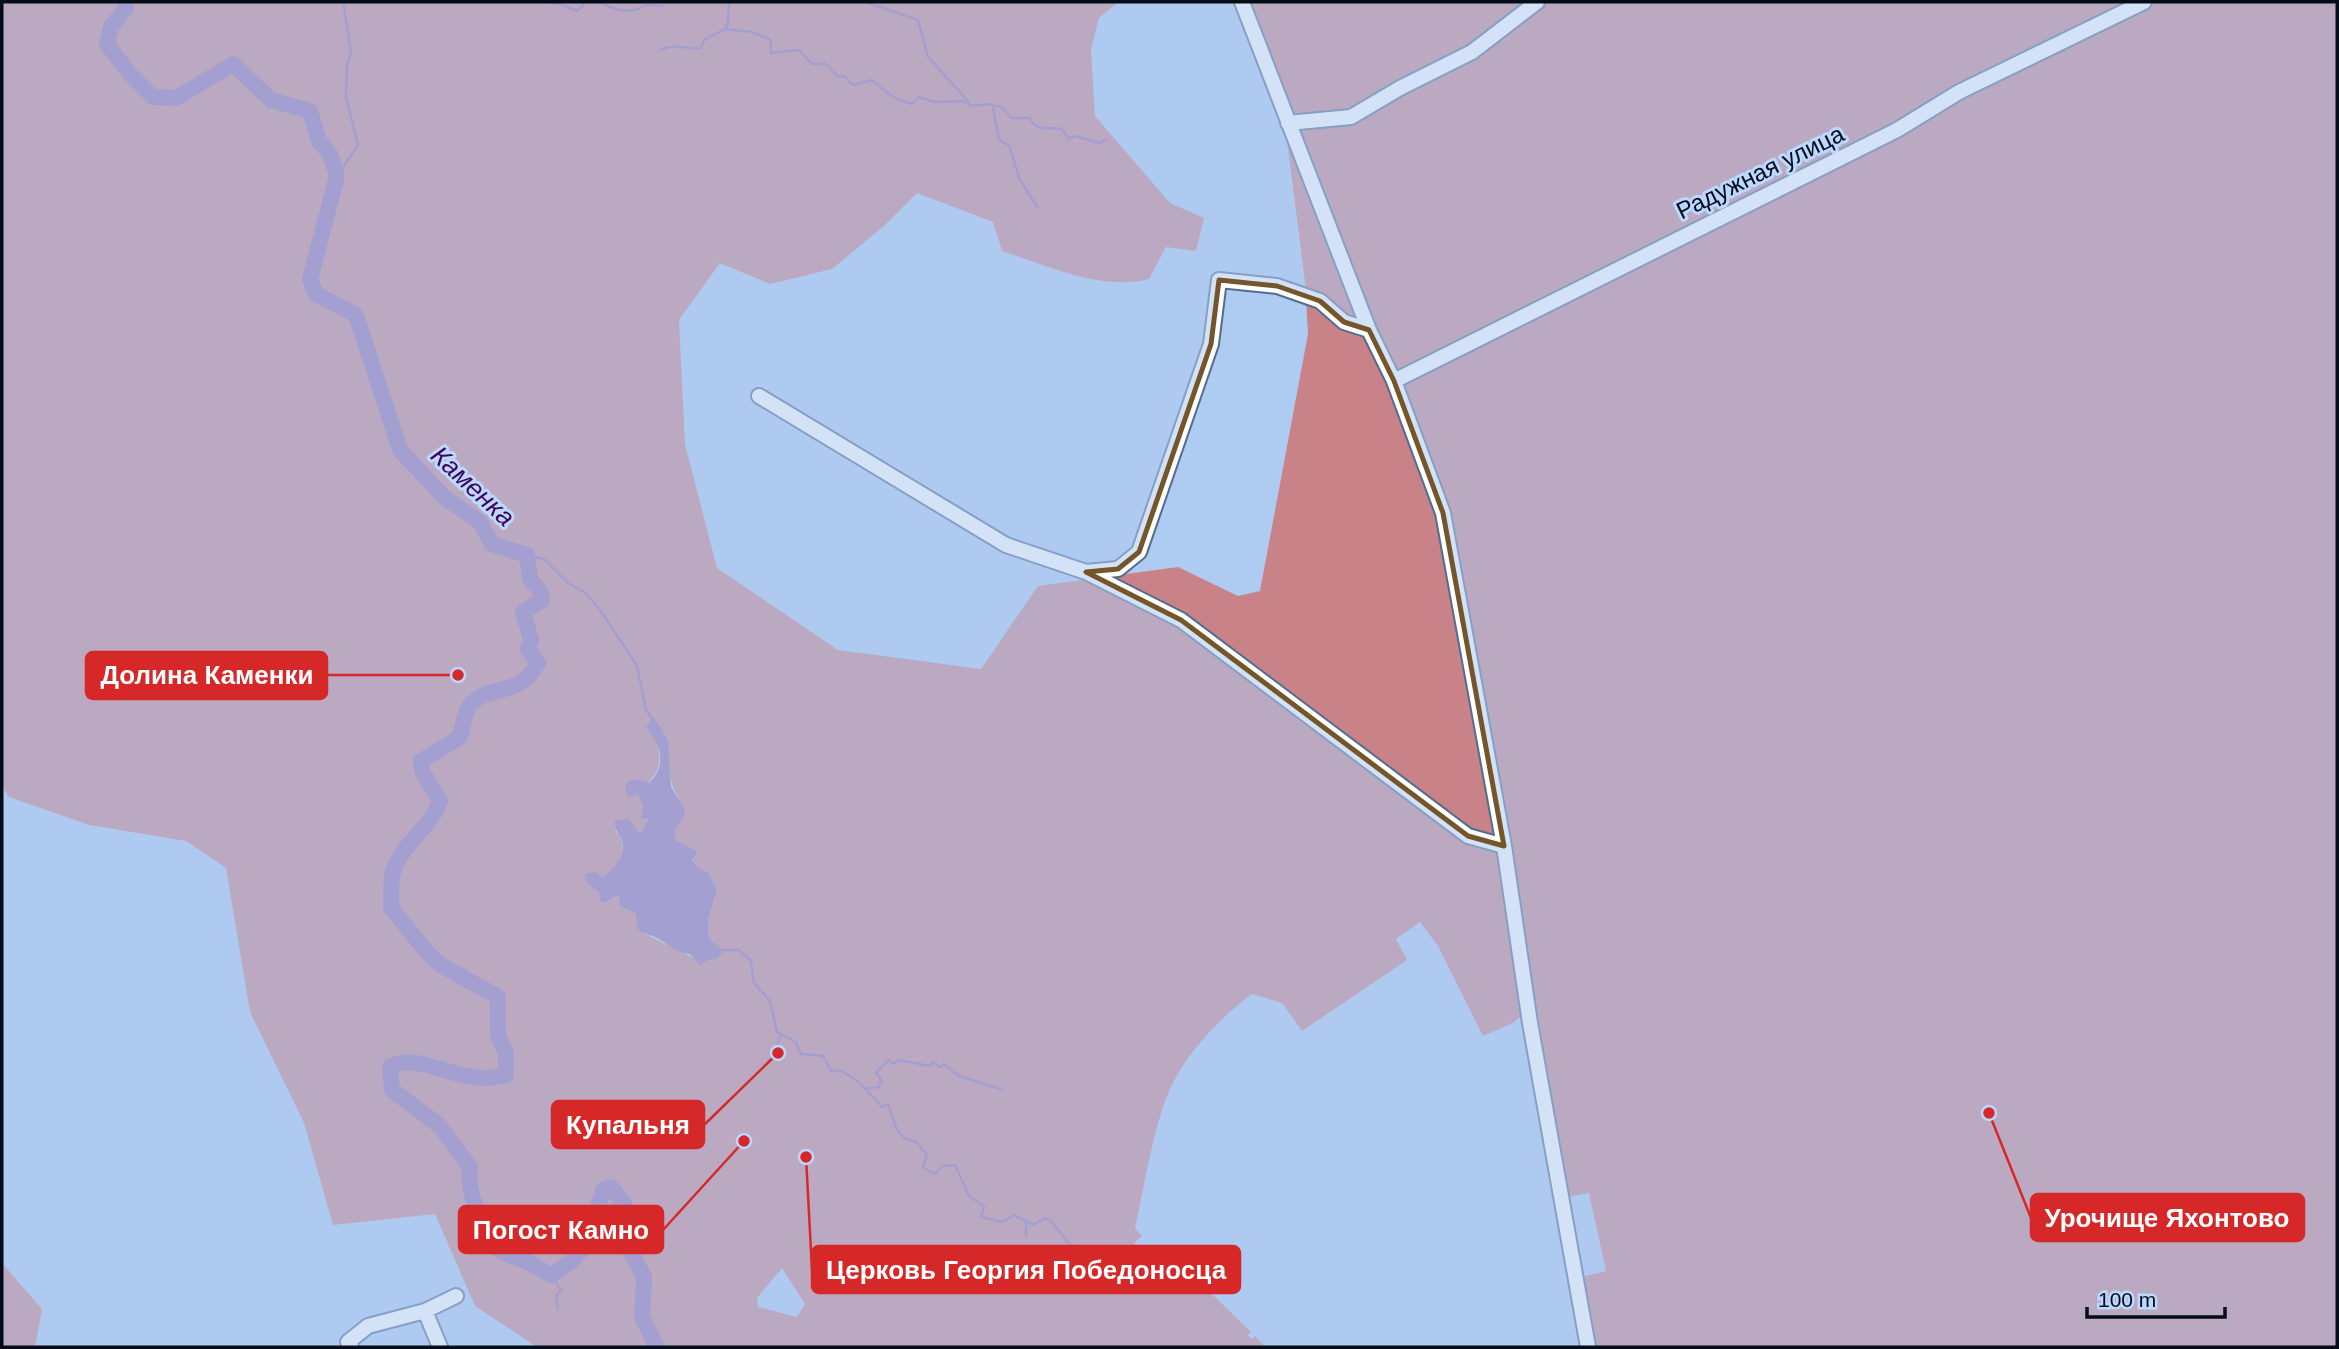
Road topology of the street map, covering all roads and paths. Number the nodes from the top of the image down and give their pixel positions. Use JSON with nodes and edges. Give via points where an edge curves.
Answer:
{"nodes":[{"id":1,"x":1242,"y":2,"type":"edge"},
{"id":2,"x":1537,"y":2,"type":"edge"},
{"id":3,"x":2144,"y":2,"type":"edge"},
{"id":4,"x":1288,"y":123,"type":"junction"},
{"id":5,"x":1369,"y":330,"type":"junction"},
{"id":6,"x":1395,"y":381,"type":"junction"},
{"id":7,"x":759,"y":396,"type":"dead end"},
{"id":8,"x":1086,"y":572,"type":"junction"},
{"id":9,"x":1504,"y":846,"type":"junction"},
{"id":10,"x":456,"y":1296,"type":"dead end"},
{"id":11,"x":425,"y":1311,"type":"junction"},
{"id":12,"x":351,"y":1347,"type":"edge"},
{"id":13,"x":440,"y":1347,"type":"edge"},
{"id":14,"x":1588,"y":1347,"type":"edge"}],
"edges":[{"from":1,"to":4,"type":"street"},
{"from":2,"to":4,"type":"street","via":[[1472,52],[1351,117]]},
{"from":3,"to":6,"type":"street","name":"Радужная улица"},
{"from":4,"to":5,"type":"street"},
{"from":5,"to":6,"type":"street"},
{"from":5,"to":8,"type":"street","via":[[1344,322],[1320,301],[1277,286],[1219,280],[1211,344],[1139,552],[1118,569]]},
{"from":6,"to":9,"type":"street","via":[[1443,513]]},
{"from":7,"to":8,"type":"street","via":[[1006,545]]},
{"from":8,"to":9,"type":"street","via":[[1181,620],[1468,836]]},
{"from":9,"to":14,"type":"street"},
{"from":10,"to":11,"type":"street"},
{"from":11,"to":12,"type":"street","via":[[368,1326],[348,1342]]},
{"from":11,"to":13,"type":"street"}]}
